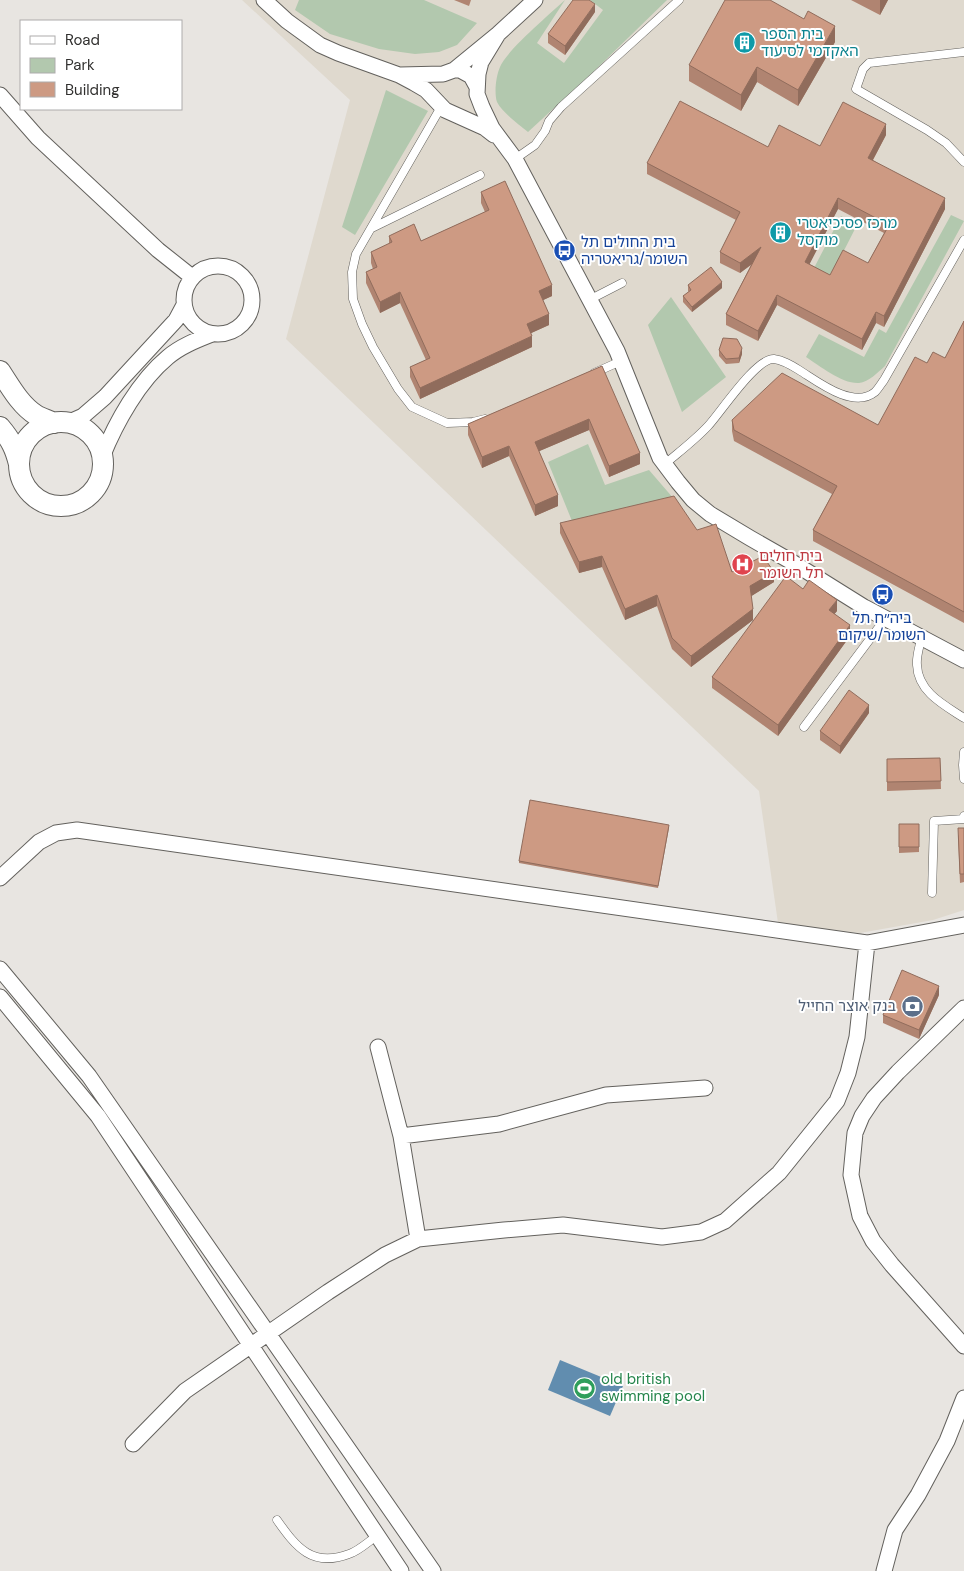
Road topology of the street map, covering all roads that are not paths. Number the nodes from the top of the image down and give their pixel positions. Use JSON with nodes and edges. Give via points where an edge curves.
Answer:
{"nodes":[{"id":1,"x":264,"y":0,"type":"edge"},
{"id":2,"x":535,"y":0,"type":"edge"},
{"id":3,"x":679,"y":0,"type":"edge"},
{"id":4,"x":498,"y":34,"type":"junction"},
{"id":5,"x":964,"y":52,"type":"edge"},
{"id":6,"x":448,"y":72,"type":"junction"},
{"id":7,"x":399,"y":75,"type":"junction"},
{"id":8,"x":477,"y":91,"type":"junction"},
{"id":9,"x":0,"y":94,"type":"edge"},
{"id":10,"x":444,"y":108,"type":"junction"},
{"id":11,"x":503,"y":143,"type":"junction"},
{"id":12,"x":515,"y":159,"type":"junction"},
{"id":13,"x":964,"y":162,"type":"edge"},
{"id":14,"x":480,"y":175,"type":"dead end"},
{"id":15,"x":372,"y":228,"type":"junction"},
{"id":16,"x":964,"y":240,"type":"edge"},
{"id":17,"x":192,"y":277,"type":"junction"},
{"id":18,"x":622,"y":283,"type":"dead end"},
{"id":19,"x":589,"y":300,"type":"junction"},
{"id":20,"x":184,"y":305,"type":"junction"},
{"id":21,"x":212,"y":334,"type":"junction"},
{"id":22,"x":621,"y":361,"type":"junction"},
{"id":23,"x":0,"y":371,"type":"edge"},
{"id":24,"x":585,"y":377,"type":"edge"},
{"id":25,"x":489,"y":418,"type":"edge"},
{"id":26,"x":61,"y":423,"type":"junction"},
{"id":27,"x":0,"y":426,"type":"edge"},
{"id":28,"x":102,"y":457,"type":"junction"},
{"id":29,"x":665,"y":464,"type":"junction"},
{"id":30,"x":20,"y":467,"type":"junction"},
{"id":31,"x":886,"y":619,"type":"junction"},
{"id":32,"x":921,"y":638,"type":"junction"},
{"id":33,"x":964,"y":660,"type":"edge"},
{"id":34,"x":964,"y":718,"type":"edge"},
{"id":35,"x":804,"y":727,"type":"dead end"},
{"id":36,"x":964,"y":752,"type":"edge"},
{"id":37,"x":964,"y":779,"type":"edge"},
{"id":38,"x":964,"y":816,"type":"edge"},
{"id":39,"x":0,"y":878,"type":"edge"},
{"id":40,"x":932,"y":893,"type":"dead end"},
{"id":41,"x":964,"y":925,"type":"edge"},
{"id":42,"x":866,"y":943,"type":"junction"},
{"id":43,"x":0,"y":969,"type":"edge"},
{"id":44,"x":0,"y":997,"type":"edge"},
{"id":45,"x":964,"y":1008,"type":"edge"},
{"id":46,"x":378,"y":1046,"type":"dead end"},
{"id":47,"x":705,"y":1088,"type":"dead end"},
{"id":48,"x":401,"y":1136,"type":"junction"},
{"id":49,"x":418,"y":1239,"type":"junction"},
{"id":50,"x":267,"y":1334,"type":"junction"},
{"id":51,"x":250,"y":1346,"type":"junction"},
{"id":52,"x":964,"y":1346,"type":"edge"},
{"id":53,"x":964,"y":1398,"type":"edge"},
{"id":54,"x":960,"y":1419,"type":"edge"},
{"id":55,"x":133,"y":1444,"type":"dead end"},
{"id":56,"x":277,"y":1520,"type":"dead end"},
{"id":57,"x":378,"y":1535,"type":"junction"},
{"id":58,"x":401,"y":1571,"type":"edge"},
{"id":59,"x":433,"y":1571,"type":"edge"},
{"id":60,"x":884,"y":1571,"type":"edge"}],
"edges":[{"from":1,"to":7,"type":"street","via":[[320,45]]},
{"from":2,"to":4,"type":"street"},
{"from":3,"to":12,"type":"lane","via":[[560,107],[535,145]]},
{"from":4,"to":6,"type":"street"},
{"from":4,"to":8,"type":"street","via":[[481,62]]},
{"from":5,"to":13,"type":"lane","via":[[869,63],[863,69],[856,89],[946,143]]},
{"from":6,"to":7,"type":"street"},
{"from":6,"to":8,"type":"street","via":[[466,72]]},
{"from":6,"to":10,"type":"street","via":[[438,78],[434,90],[435,97]]},
{"from":7,"to":10,"type":"street","via":[[426,90]]},
{"from":8,"to":10,"type":"street","via":[[476,101],[467,110]]},
{"from":8,"to":11,"type":"street","via":[[487,119]]},
{"from":9,"to":17,"type":"street","via":[[38,138],[158,250]]},
{"from":10,"to":11,"type":"street","via":[[485,128]]},
{"from":10,"to":15,"type":"lane"},
{"from":11,"to":12,"type":"street"},
{"from":12,"to":19,"type":"street"},
{"from":14,"to":15,"type":"lane"},
{"from":15,"to":25,"type":"lane","via":[[356,254],[352,299],[373,347],[398,389],[412,407],[447,423]]},
{"from":16,"to":29,"type":"lane","via":[[874,392],[863,398],[854,398],[788,364],[768,360],[742,384],[708,426]]},
{"from":17,"to":20,"type":"street","via":[[184,295]]},
{"from":17,"to":21,"type":"street","via":[[204,269],[224,267],[238,272],[250,290],[250,311],[243,324],[227,333]]},
{"from":18,"to":19,"type":"lane"},
{"from":19,"to":22,"type":"street"},
{"from":20,"to":21,"type":"street","via":[[192,323]]},
{"from":20,"to":26,"type":"street","via":[[176,320],[105,397],[83,416]]},
{"from":21,"to":28,"type":"street","via":[[168,357],[144,382],[120,417]]},
{"from":22,"to":24,"type":"lane"},
{"from":22,"to":29,"type":"street"},
{"from":23,"to":26,"type":"street","via":[[30,411]]},
{"from":26,"to":28,"type":"street","via":[[73,423],[94,437]]},
{"from":26,"to":30,"type":"street","via":[[47,424],[30,436],[20,456]]},
{"from":27,"to":30,"type":"street","via":[[15,447]]},
{"from":28,"to":30,"type":"street","via":[[99,481],[91,492],[80,501],[67,505],[54,505],[36,497],[25,485]]},
{"from":29,"to":31,"type":"street","via":[[693,500],[710,514]]},
{"from":31,"to":32,"type":"street"},
{"from":31,"to":35,"type":"lane"},
{"from":32,"to":33,"type":"street"},
{"from":32,"to":34,"type":"lane","via":[[917,665],[921,681],[932,698]]},
{"from":36,"to":37,"type":"lane"},
{"from":38,"to":40,"type":"lane","via":[[964,820],[934,822]]},
{"from":39,"to":42,"type":"street","via":[[39,842],[56,833],[77,830]]},
{"from":41,"to":42,"type":"street"},
{"from":42,"to":49,"type":"street","via":[[857,1037],[837,1101],[779,1173],[725,1221],[701,1232],[662,1237],[563,1226]]},
{"from":43,"to":50,"type":"street","via":[[89,1076]]},
{"from":44,"to":51,"type":"street","via":[[98,1116]]},
{"from":45,"to":52,"type":"street","via":[[870,1104],[855,1132],[851,1176],[860,1216],[873,1241]]},
{"from":46,"to":48,"type":"street"},
{"from":47,"to":48,"type":"street","via":[[606,1096],[499,1124]]},
{"from":48,"to":49,"type":"street"},
{"from":49,"to":50,"type":"street","via":[[385,1255]]},
{"from":50,"to":51,"type":"street"},
{"from":50,"to":59,"type":"street"},
{"from":51,"to":55,"type":"street","via":[[185,1391]]},
{"from":51,"to":57,"type":"street"},
{"from":53,"to":54,"type":"street"},
{"from":54,"to":60,"type":"street","via":[[895,1530]]},
{"from":56,"to":57,"type":"lane","via":[[293,1542],[308,1554],[326,1559],[350,1554]]},
{"from":57,"to":58,"type":"street"}]}
